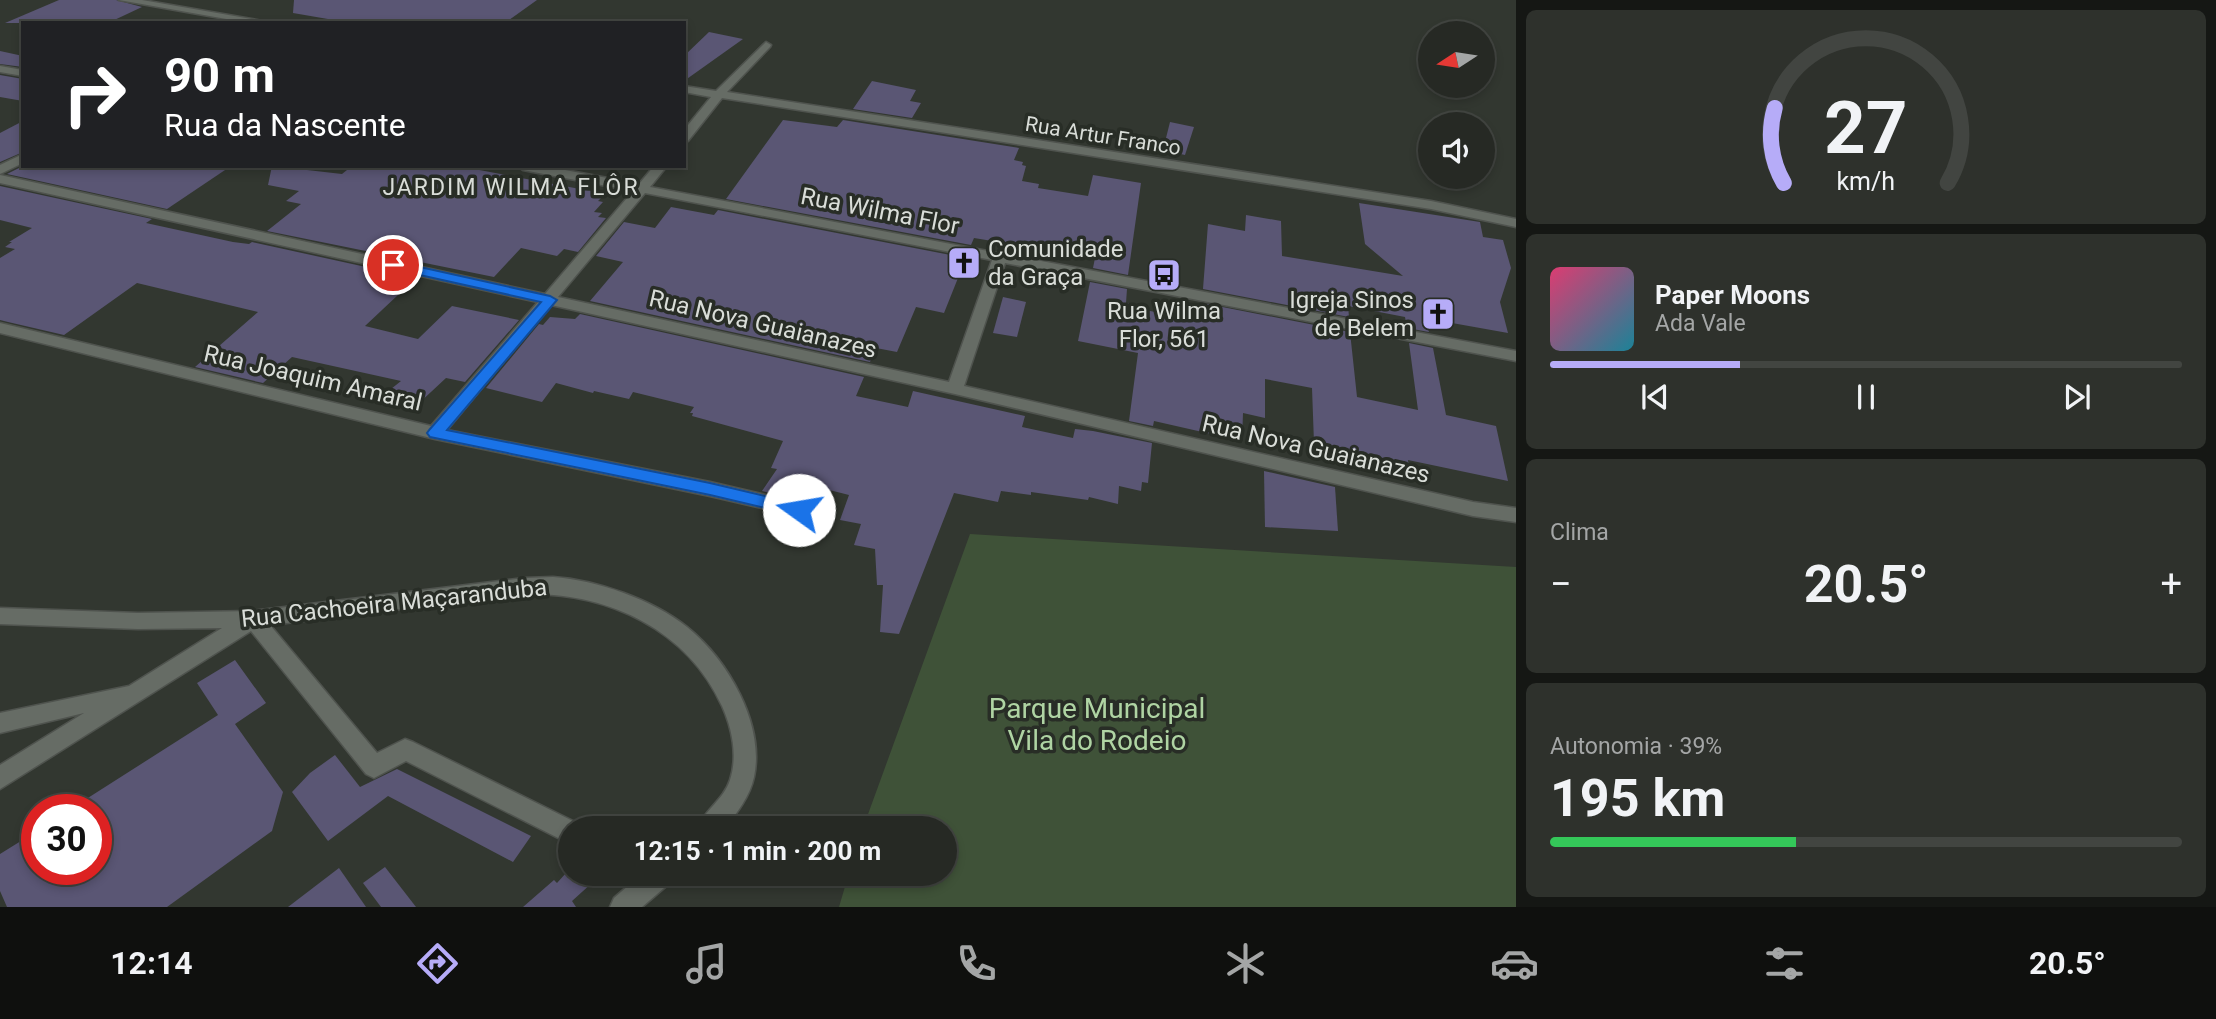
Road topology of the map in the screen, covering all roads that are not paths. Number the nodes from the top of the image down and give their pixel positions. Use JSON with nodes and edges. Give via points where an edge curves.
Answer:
{"nodes":[{"id":1,"x":124,"y":0,"type":"edge"},
{"id":2,"x":256,"y":21,"type":"edge"},
{"id":3,"x":766,"y":45,"type":"dead end"},
{"id":4,"x":0,"y":69,"type":"edge"},
{"id":5,"x":21,"y":73,"type":"edge"},
{"id":6,"x":686,"y":89,"type":"edge"},
{"id":7,"x":719,"y":94,"type":"junction"},
{"id":8,"x":686,"y":135,"type":"edge"},
{"id":9,"x":21,"y":159,"type":"edge"},
{"id":10,"x":534,"y":168,"type":"edge"},
{"id":11,"x":659,"y":168,"type":"edge"},
{"id":12,"x":0,"y":170,"type":"edge"},
{"id":13,"x":0,"y":178,"type":"edge"},
{"id":14,"x":643,"y":188,"type":"junction"},
{"id":15,"x":1516,"y":223,"type":"edge"},
{"id":16,"x":1000,"y":258,"type":"junction"},
{"id":17,"x":550,"y":300,"type":"junction"},
{"id":18,"x":0,"y":328,"type":"edge"},
{"id":19,"x":1516,"y":356,"type":"edge"},
{"id":20,"x":955,"y":389,"type":"junction"},
{"id":21,"x":435,"y":433,"type":"junction"},
{"id":22,"x":822,"y":515,"type":"dead end"},
{"id":23,"x":1516,"y":515,"type":"edge"},
{"id":24,"x":0,"y":617,"type":"edge"},
{"id":25,"x":253,"y":620,"type":"junction"},
{"id":26,"x":139,"y":691,"type":"junction"},
{"id":27,"x":0,"y":723,"type":"edge"},
{"id":28,"x":0,"y":778,"type":"edge"},
{"id":29,"x":720,"y":816,"type":"edge"},
{"id":30,"x":558,"y":826,"type":"edge"},
{"id":31,"x":645,"y":886,"type":"edge"},
{"id":32,"x":623,"y":907,"type":"edge"}],
"edges":[{"from":1,"to":2,"type":"street"},
{"from":3,"to":7,"type":"street"},
{"from":4,"to":5,"type":"street"},
{"from":6,"to":7,"type":"street","name":"Rua Artur Franco"},
{"from":7,"to":8,"type":"street"},
{"from":7,"to":15,"type":"street","name":"Rua Artur Franco","via":[[1431,205]]},
{"from":9,"to":12,"type":"street"},
{"from":10,"to":14,"type":"street","name":"Rua Wilma Flor"},
{"from":11,"to":14,"type":"street"},
{"from":13,"to":17,"type":"street","name":"Rua Nova Guaianazes"},
{"from":14,"to":16,"type":"street","name":"Rua Wilma Flor"},
{"from":14,"to":17,"type":"street"},
{"from":16,"to":19,"type":"street","name":"Rua Wilma Flor"},
{"from":16,"to":20,"type":"street"},
{"from":17,"to":20,"type":"street","name":"Rua Nova Guaianazes"},
{"from":17,"to":21,"type":"street"},
{"from":18,"to":21,"type":"street","name":"Rua Joaquim Amaral"},
{"from":20,"to":23,"type":"street","name":"Rua Nova Guaianazes","via":[[1473,509]]},
{"from":21,"to":22,"type":"street","name":"Rua Joaquim Amaral"},
{"from":24,"to":25,"type":"street","name":"Rua Cachoeira Maçaranduba"},
{"from":25,"to":26,"type":"street"},
{"from":25,"to":29,"type":"street","name":"Rua Cachoeira Maçaranduba","via":[[479,590],[562,585],[606,597],[665,622],[692,645],[733,705],[741,730],[742,779]]},
{"from":25,"to":30,"type":"street","via":[[374,767],[405,749]]},
{"from":26,"to":27,"type":"street"},
{"from":26,"to":28,"type":"street"},
{"from":31,"to":32,"type":"street"}]}
